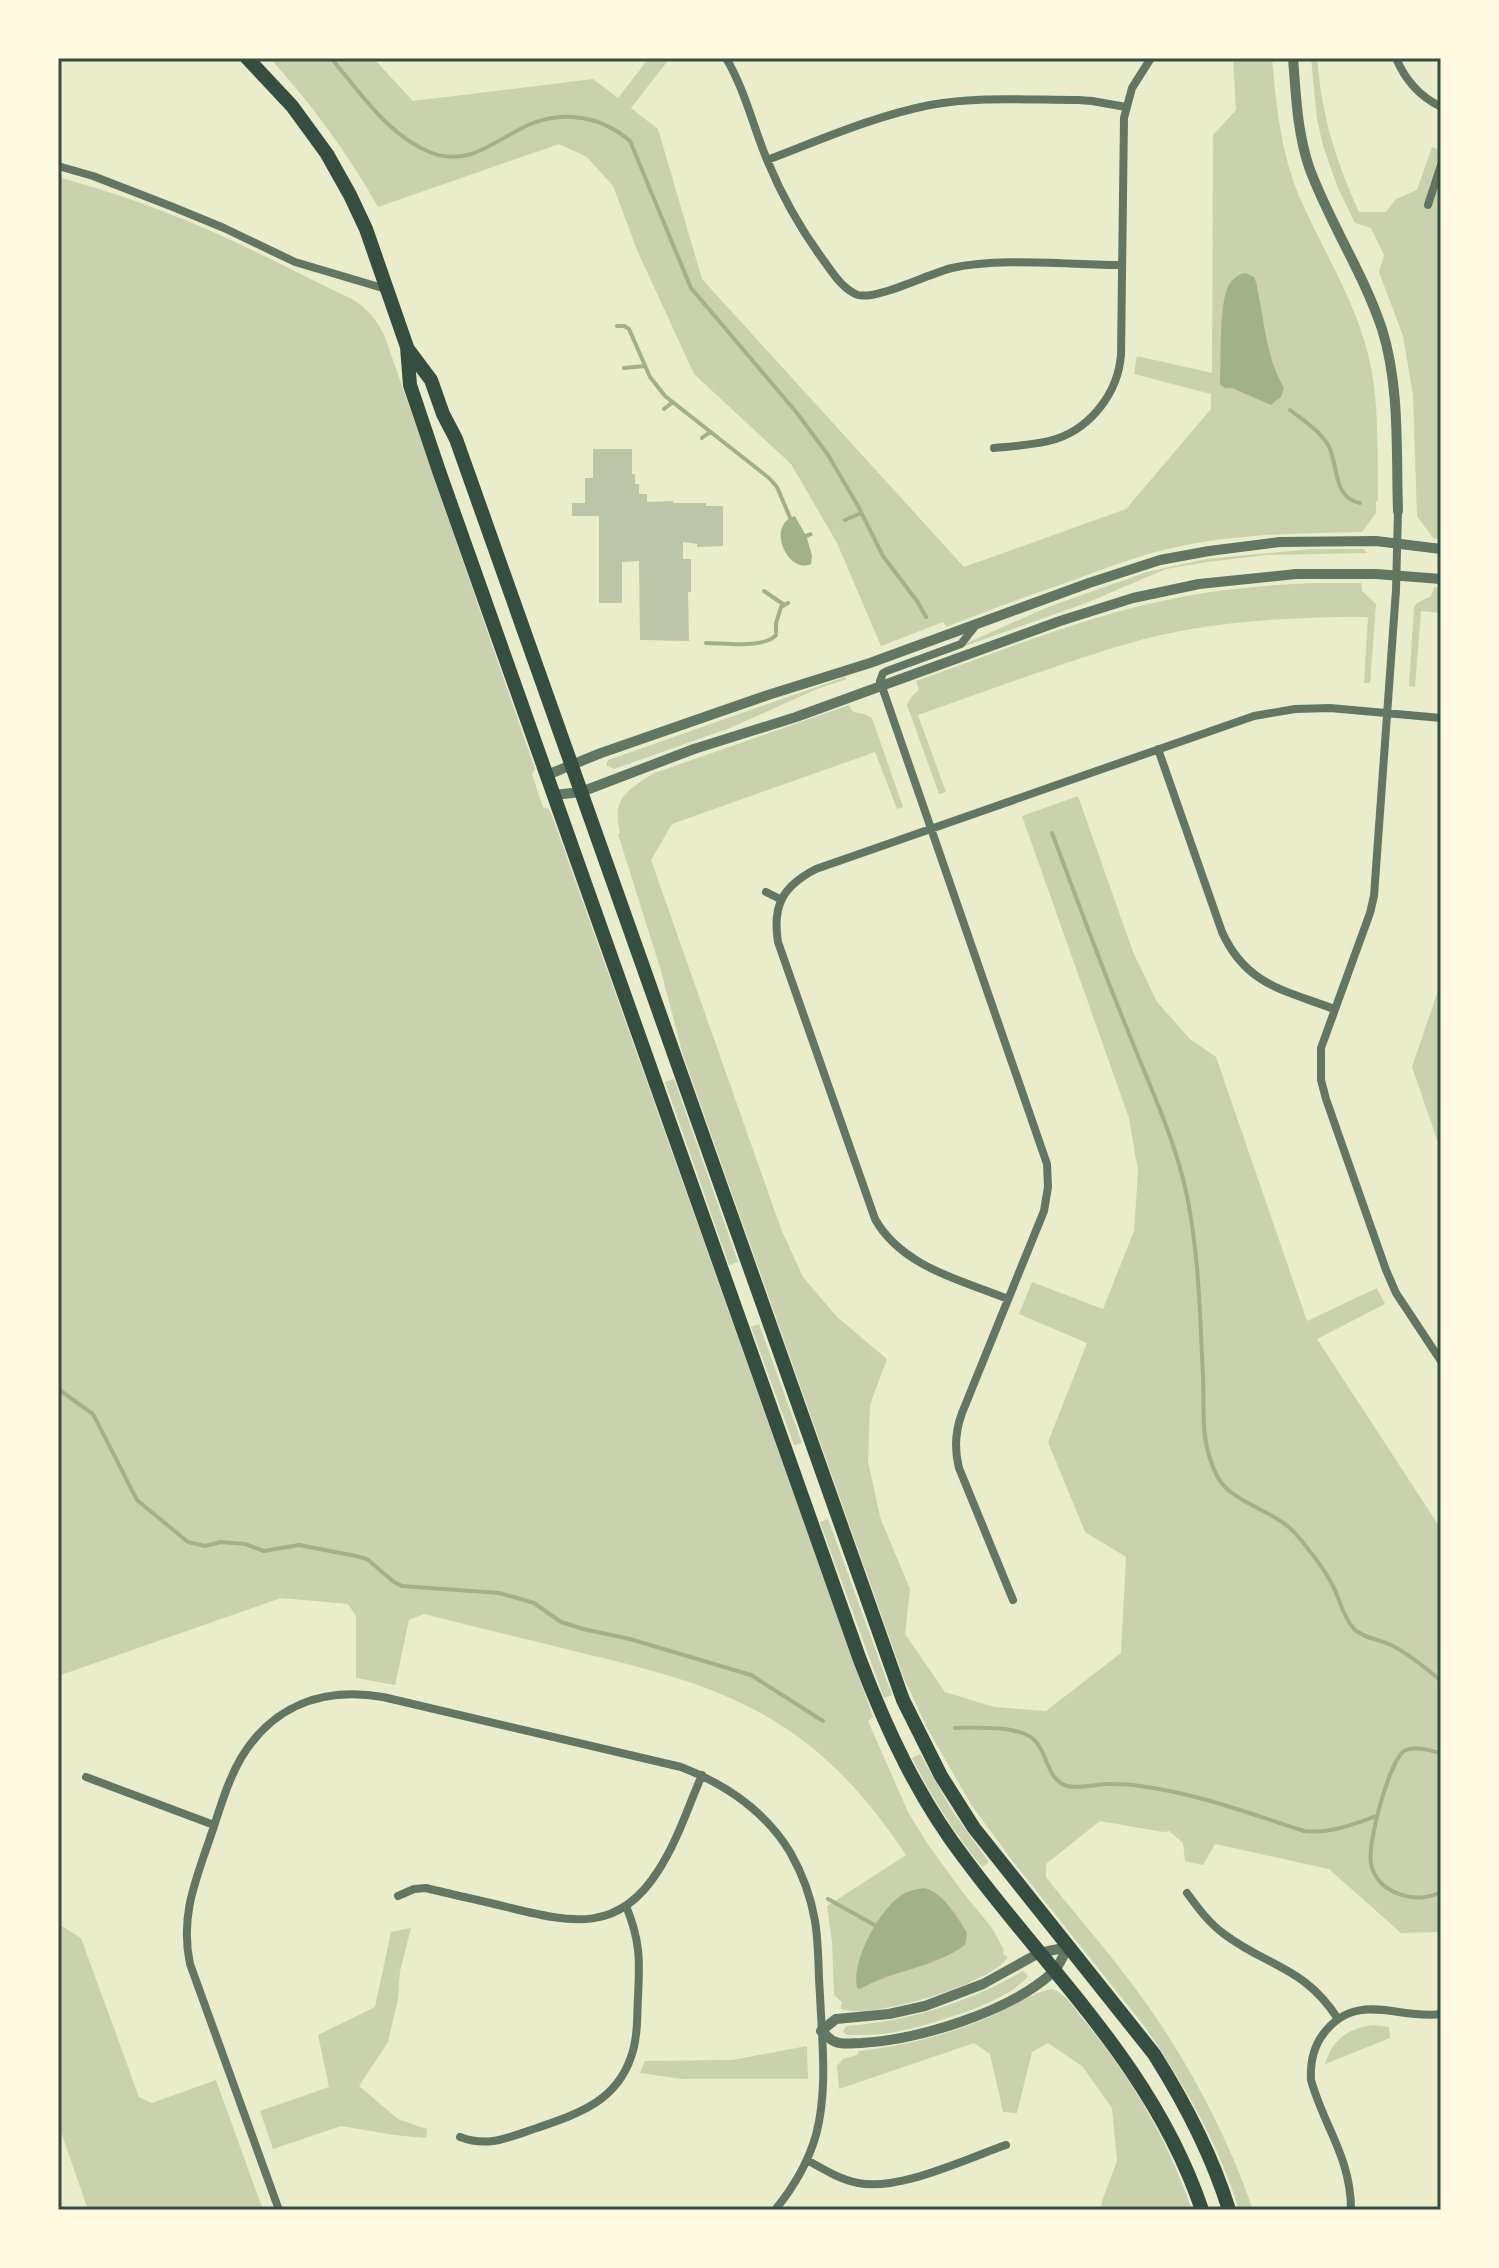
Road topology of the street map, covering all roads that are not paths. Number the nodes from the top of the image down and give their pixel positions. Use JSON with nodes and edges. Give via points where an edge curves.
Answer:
{"nodes":[{"id":1,"x":247,"y":58,"type":"edge"},
{"id":2,"x":726,"y":58,"type":"edge"},
{"id":3,"x":1151,"y":58,"type":"edge"},
{"id":4,"x":1293,"y":58,"type":"edge"},
{"id":5,"x":1396,"y":58,"type":"edge"},
{"id":6,"x":1126,"y":107,"type":"junction"},
{"id":7,"x":1441,"y":107,"type":"edge"},
{"id":8,"x":767,"y":160,"type":"junction"},
{"id":9,"x":1441,"y":165,"type":"edge"},
{"id":10,"x":58,"y":166,"type":"edge"},
{"id":11,"x":1428,"y":205,"type":"dead end"},
{"id":12,"x":1122,"y":265,"type":"junction"},
{"id":13,"x":387,"y":289,"type":"junction"},
{"id":14,"x":859,"y":295,"type":"junction"},
{"id":15,"x":854,"y":307,"type":"dead end"},
{"id":16,"x":407,"y":347,"type":"junction"},
{"id":17,"x":994,"y":448,"type":"dead end"},
{"id":18,"x":1398,"y":511,"type":"joint"},
{"id":19,"x":1397,"y":543,"type":"junction"},
{"id":20,"x":1441,"y":549,"type":"edge"},
{"id":21,"x":1397,"y":575,"type":"junction"},
{"id":22,"x":1441,"y":579,"type":"edge"},
{"id":23,"x":976,"y":625,"type":"junction"},
{"id":24,"x":881,"y":686,"type":"junction"},
{"id":25,"x":1388,"y":712,"type":"junction"},
{"id":26,"x":1441,"y":718,"type":"edge"},
{"id":27,"x":1158,"y":749,"type":"junction"},
{"id":28,"x":571,"y":764,"type":"junction"},
{"id":29,"x":547,"y":775,"type":"junction"},
{"id":30,"x":581,"y":792,"type":"junction"},
{"id":31,"x":554,"y":795,"type":"junction"},
{"id":32,"x":930,"y":828,"type":"junction"},
{"id":33,"x":766,"y":892,"type":"dead end"},
{"id":34,"x":780,"y":899,"type":"junction"},
{"id":35,"x":1334,"y":1009,"type":"junction"},
{"id":36,"x":1008,"y":1299,"type":"junction"},
{"id":37,"x":1441,"y":1361,"type":"edge"},
{"id":38,"x":1013,"y":1600,"type":"dead end"},
{"id":39,"x":702,"y":1775,"type":"junction"},
{"id":40,"x":86,"y":1777,"type":"dead end"},
{"id":41,"x":214,"y":1825,"type":"junction"},
{"id":42,"x":1187,"y":1893,"type":"dead end"},
{"id":43,"x":398,"y":1896,"type":"dead end"},
{"id":44,"x":626,"y":1906,"type":"junction"},
{"id":45,"x":1068,"y":1947,"type":"junction"},
{"id":46,"x":1039,"y":1953,"type":"junction"},
{"id":47,"x":1055,"y":1971,"type":"junction"},
{"id":48,"x":1441,"y":2014,"type":"edge"},
{"id":49,"x":1338,"y":2019,"type":"junction"},
{"id":50,"x":821,"y":2031,"type":"junction"},
{"id":51,"x":460,"y":2137,"type":"dead end"},
{"id":52,"x":1006,"y":2145,"type":"dead end"},
{"id":53,"x":807,"y":2160,"type":"junction"},
{"id":54,"x":279,"y":2210,"type":"edge"},
{"id":55,"x":775,"y":2210,"type":"edge"},
{"id":56,"x":1202,"y":2210,"type":"edge"},
{"id":57,"x":1229,"y":2210,"type":"edge"},
{"id":58,"x":1351,"y":2210,"type":"edge"}],
"edges":[{"from":1,"to":13,"type":"main road","via":[[292,106],[333,164],[366,229]]},
{"from":2,"to":8,"type":"street"},
{"from":3,"to":6,"type":"street"},
{"from":4,"to":18,"type":"street","via":[[1298,124],[1309,166],[1371,299],[1389,357]]},
{"from":5,"to":7,"type":"street","via":[[1412,86]]},
{"from":6,"to":8,"type":"street","via":[[1016,100],[929,105]]},
{"from":6,"to":12,"type":"street"},
{"from":8,"to":14,"type":"street","via":[[813,246],[842,284]]},
{"from":9,"to":11,"type":"street"},
{"from":10,"to":13,"type":"street","via":[[173,207],[295,262]]},
{"from":12,"to":14,"type":"street","via":[[962,266]]},
{"from":12,"to":17,"type":"street","via":[[1120,363],[1108,397],[1088,420],[1063,436]]},
{"from":13,"to":16,"type":"main road"},
{"from":14,"to":15,"type":"street"},
{"from":16,"to":28,"type":"main road","via":[[431,380],[456,439]]},
{"from":16,"to":29,"type":"main road","via":[[410,385]]},
{"from":18,"to":19,"type":"street"},
{"from":19,"to":20,"type":"street"},
{"from":19,"to":21,"type":"street"},
{"from":19,"to":23,"type":"street","via":[[1280,542],[1183,555]]},
{"from":21,"to":22,"type":"street"},
{"from":21,"to":24,"type":"street","via":[[1296,574],[1181,587],[1073,617]]},
{"from":21,"to":25,"type":"street"},
{"from":23,"to":24,"type":"street","via":[[961,644],[885,672]]},
{"from":23,"to":28,"type":"street"},
{"from":24,"to":30,"type":"street"},
{"from":24,"to":32,"type":"street"},
{"from":25,"to":26,"type":"street"},
{"from":25,"to":27,"type":"street","via":[[1268,712]]},
{"from":25,"to":35,"type":"street","via":[[1374,896]]},
{"from":27,"to":32,"type":"street"},
{"from":27,"to":35,"type":"street","via":[[1232,952],[1259,980]]},
{"from":28,"to":29,"type":"street"},
{"from":28,"to":30,"type":"main road"},
{"from":29,"to":31,"type":"main road"},
{"from":30,"to":31,"type":"street"},
{"from":30,"to":45,"type":"main road","via":[[900,1692],[962,1809]]},
{"from":31,"to":46,"type":"main road","via":[[875,1699],[941,1824]]},
{"from":32,"to":34,"type":"street","via":[[816,869]]},
{"from":32,"to":36,"type":"street","via":[[1047,1164],[1044,1211]]},
{"from":33,"to":34,"type":"street"},
{"from":34,"to":36,"type":"street","via":[[778,942],[881,1230],[914,1259]]},
{"from":35,"to":37,"type":"street","via":[[1320,1056],[1326,1099],[1388,1277]]},
{"from":36,"to":38,"type":"street","via":[[962,1413],[955,1446],[959,1468]]},
{"from":39,"to":41,"type":"street","via":[[664,1762],[345,1693],[294,1707],[263,1730],[240,1759]]},
{"from":39,"to":44,"type":"street","via":[[660,1869]]},
{"from":39,"to":50,"type":"street","via":[[755,1811],[797,1866],[815,1922]]},
{"from":40,"to":41,"type":"street"},
{"from":41,"to":54,"type":"street","via":[[188,1904],[186,1943],[195,1981]]},
{"from":42,"to":49,"type":"street","via":[[1221,1932],[1306,1982]]},
{"from":43,"to":44,"type":"street","via":[[426,1888],[569,1921],[599,1918]]},
{"from":44,"to":51,"type":"street","via":[[638,1938],[638,1984],[633,2048],[618,2081],[592,2106],[570,2117],[491,2143]]},
{"from":45,"to":46,"type":"street"},
{"from":45,"to":47,"type":"street"},
{"from":45,"to":57,"type":"main road","via":[[1168,2077],[1199,2134]]},
{"from":46,"to":47,"type":"main road"},
{"from":46,"to":50,"type":"street","via":[[937,2002],[901,2013],[836,2019]]},
{"from":47,"to":50,"type":"street","via":[[996,2007],[914,2036],[836,2042]]},
{"from":47,"to":56,"type":"main road","via":[[1144,2089],[1176,2146]]},
{"from":48,"to":49,"type":"street","via":[[1368,2008]]},
{"from":49,"to":58,"type":"street","via":[[1324,2033],[1310,2066],[1345,2163]]},
{"from":50,"to":53,"type":"street","via":[[823,2096]]},
{"from":52,"to":53,"type":"street","via":[[881,2185],[841,2178]]},
{"from":53,"to":55,"type":"street"}]}
